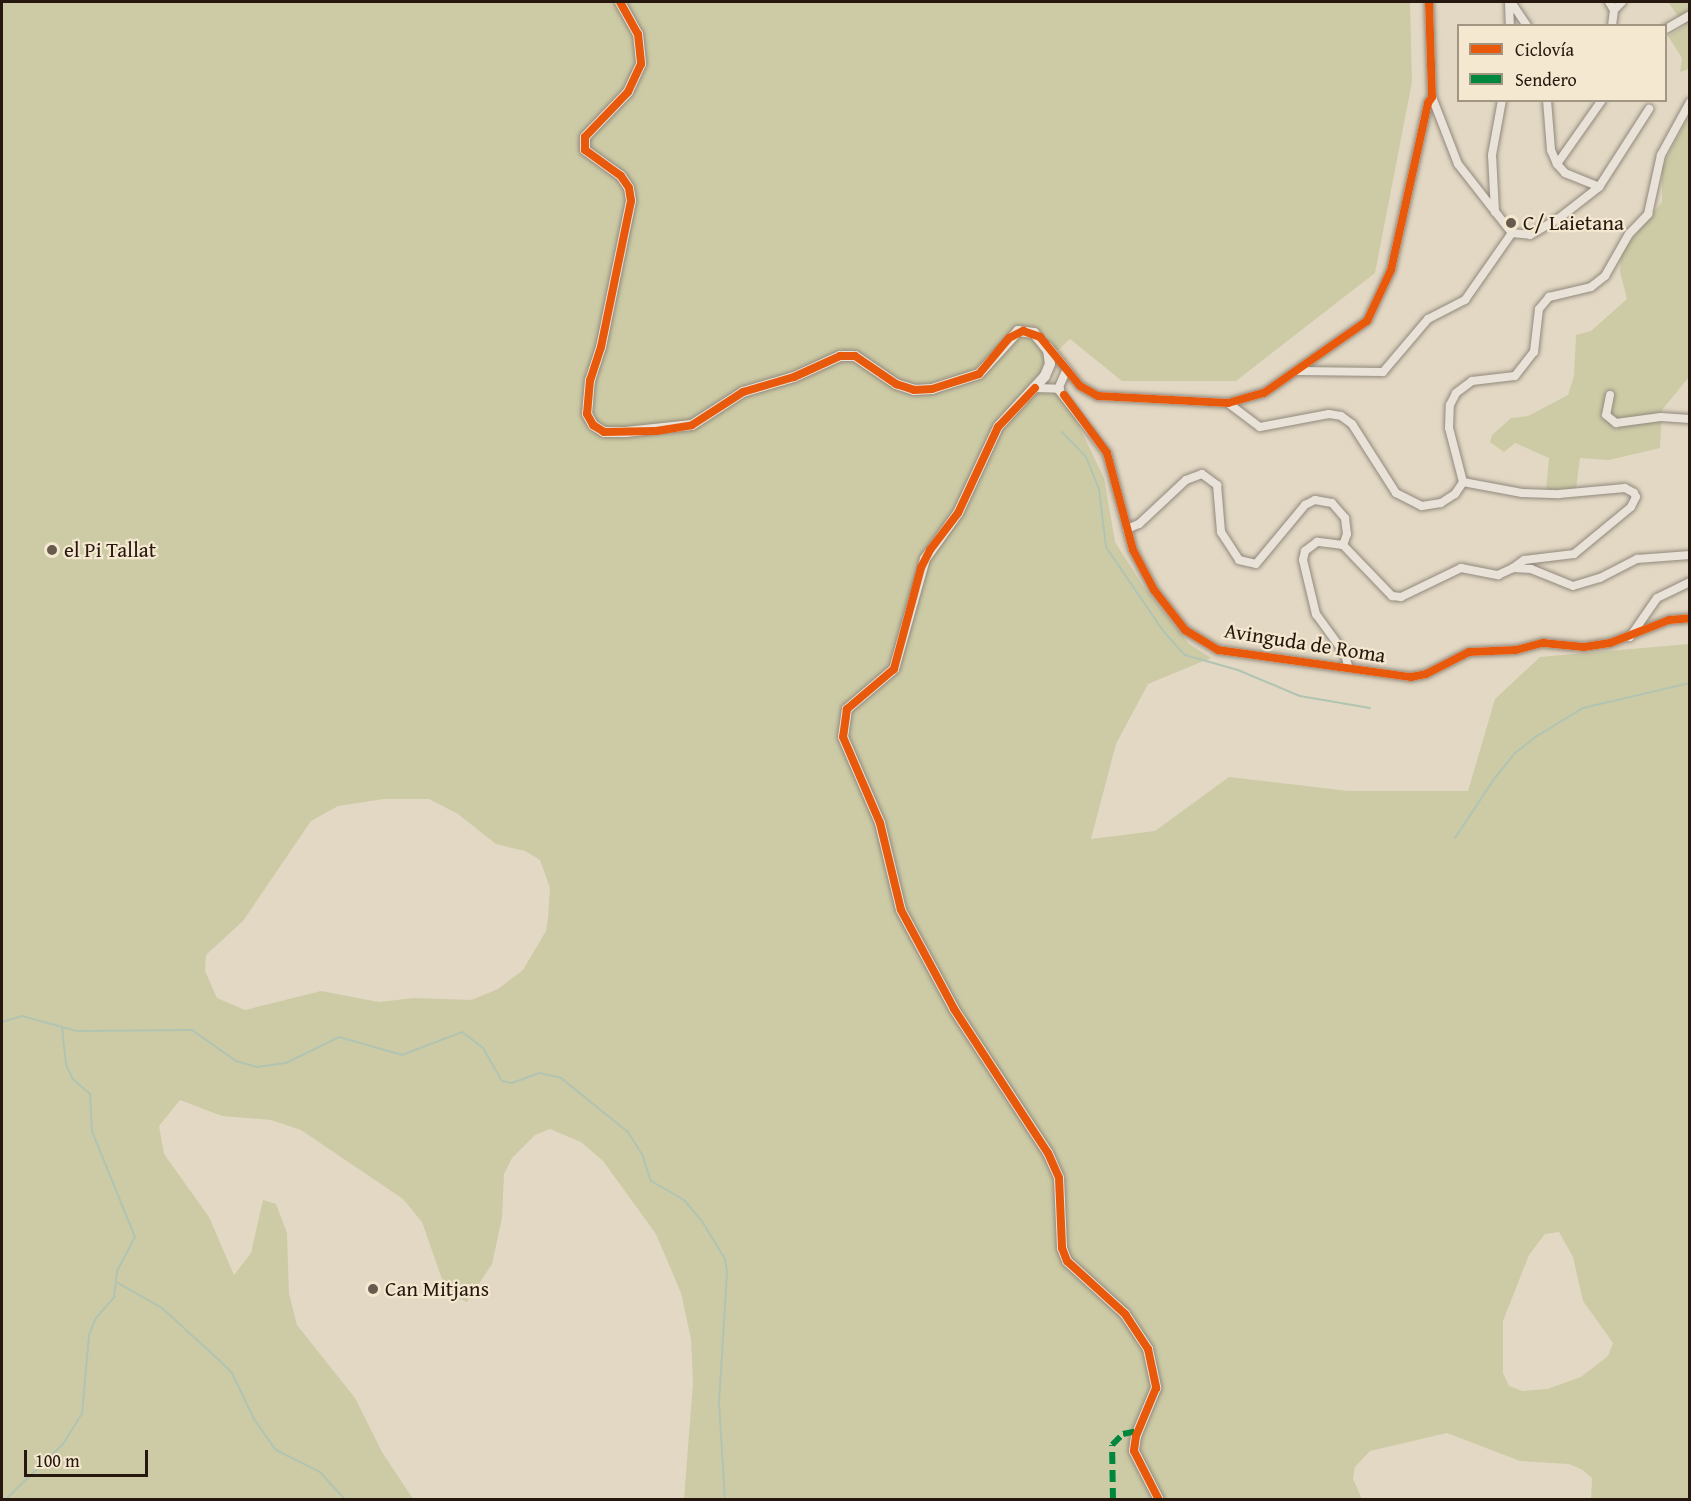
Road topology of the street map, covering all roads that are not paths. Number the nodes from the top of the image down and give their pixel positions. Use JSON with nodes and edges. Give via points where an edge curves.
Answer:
{"nodes":[{"id":1,"x":620,"y":2,"type":"edge"},
{"id":2,"x":1429,"y":2,"type":"edge"},
{"id":3,"x":1510,"y":2,"type":"edge"},
{"id":4,"x":1609,"y":2,"type":"edge"},
{"id":5,"x":1622,"y":2,"type":"edge"},
{"id":6,"x":1614,"y":10,"type":"junction"},
{"id":7,"x":1689,"y":15,"type":"edge"},
{"id":8,"x":1510,"y":24,"type":"edge"},
{"id":9,"x":1526,"y":24,"type":"edge"},
{"id":10,"x":1612,"y":24,"type":"edge"},
{"id":11,"x":1667,"y":28,"type":"edge"},
{"id":12,"x":1432,"y":97,"type":"junction"},
{"id":13,"x":1502,"y":102,"type":"edge"},
{"id":14,"x":1547,"y":102,"type":"edge"},
{"id":15,"x":1601,"y":102,"type":"edge"},
{"id":16,"x":1689,"y":102,"type":"edge"},
{"id":17,"x":1649,"y":109,"type":"dead end"},
{"id":18,"x":1557,"y":164,"type":"junction"},
{"id":19,"x":1599,"y":187,"type":"junction"},
{"id":20,"x":1495,"y":212,"type":"junction"},
{"id":21,"x":1512,"y":232,"type":"junction"},
{"id":22,"x":1045,"y":342,"type":"junction"},
{"id":23,"x":1065,"y":370,"type":"junction"},
{"id":24,"x":1048,"y":371,"type":"junction"},
{"id":25,"x":1295,"y":372,"type":"junction"},
{"id":26,"x":1035,"y":388,"type":"junction"},
{"id":27,"x":1061,"y":388,"type":"junction"},
{"id":28,"x":1610,"y":395,"type":"dead end"},
{"id":29,"x":1228,"y":403,"type":"junction"},
{"id":30,"x":1689,"y":419,"type":"edge"},
{"id":31,"x":1463,"y":482,"type":"junction"},
{"id":32,"x":1127,"y":529,"type":"junction"},
{"id":33,"x":1343,"y":545,"type":"junction"},
{"id":34,"x":1689,"y":555,"type":"edge"},
{"id":35,"x":1513,"y":568,"type":"junction"},
{"id":36,"x":1689,"y":582,"type":"edge"},
{"id":37,"x":1689,"y":618,"type":"edge"},
{"id":38,"x":1630,"y":637,"type":"junction"},
{"id":39,"x":1348,"y":666,"type":"junction"},
{"id":40,"x":1159,"y":1500,"type":"edge"}],
"edges":[{"from":1,"to":22,"type":"street","via":[[638,34],[641,64],[628,92],[585,137],[585,150],[621,176],[631,201],[601,347],[590,380],[587,414],[593,425],[604,432],[626,432],[692,425],[743,392],[794,377],[840,356],[855,356],[896,384],[914,390],[932,389],[979,374],[1018,331],[1028,330]]},
{"from":2,"to":12,"type":"street"},
{"from":3,"to":8,"type":"street"},
{"from":3,"to":9,"type":"street"},
{"from":4,"to":6,"type":"street"},
{"from":5,"to":6,"type":"street"},
{"from":6,"to":10,"type":"street"},
{"from":7,"to":11,"type":"street"},
{"from":12,"to":20,"type":"street","via":[[1458,164]]},
{"from":12,"to":25,"type":"street","via":[[1391,270],[1372,315]]},
{"from":13,"to":20,"type":"street","via":[[1492,155]]},
{"from":14,"to":18,"type":"street","via":[[1551,150]]},
{"from":15,"to":18,"type":"street"},
{"from":16,"to":31,"type":"street","via":[[1661,155],[1648,214],[1629,234],[1605,276],[1591,287],[1549,297],[1539,309],[1534,352],[1515,376],[1472,381],[1456,393],[1450,405],[1449,428]]},
{"from":17,"to":19,"type":"street"},
{"from":18,"to":19,"type":"street","via":[[1565,172]]},
{"from":19,"to":21,"type":"street","via":[[1530,235]]},
{"from":20,"to":21,"type":"street"},
{"from":21,"to":25,"type":"street","via":[[1465,300],[1428,319],[1383,372]]},
{"from":22,"to":23,"type":"street"},
{"from":22,"to":24,"type":"street","via":[[1050,358]]},
{"from":23,"to":24,"type":"street","via":[[1055,366]]},
{"from":23,"to":27,"type":"street"},
{"from":23,"to":29,"type":"street","via":[[1085,391],[1098,396]]},
{"from":24,"to":26,"type":"street"},
{"from":24,"to":27,"type":"street","name":"Avinguda de Roma"},
{"from":25,"to":29,"type":"street","via":[[1257,396]]},
{"from":26,"to":27,"type":"street"},
{"from":26,"to":40,"type":"street","via":[[998,427],[958,513],[930,550],[921,568],[894,669],[847,709],[843,737],[880,823],[901,910],[954,1009],[1048,1153],[1059,1178],[1062,1248],[1067,1261],[1125,1314],[1148,1349],[1156,1388],[1136,1436],[1134,1451]]},
{"from":27,"to":32,"type":"street","name":"Avinguda de Roma","via":[[1107,453]]},
{"from":28,"to":30,"type":"street","via":[[1606,415],[1616,423],[1661,417]]},
{"from":29,"to":31,"type":"street","via":[[1260,427],[1329,414],[1341,416],[1352,424],[1396,493],[1422,506],[1441,503],[1455,494]]},
{"from":31,"to":35,"type":"street","via":[[1522,493],[1625,488],[1634,493],[1631,507],[1574,554],[1524,560]]},
{"from":32,"to":33,"type":"street","via":[[1138,524],[1186,480],[1202,474],[1217,485],[1221,532],[1239,560],[1256,564],[1264,559],[1305,505],[1315,500],[1332,503],[1345,518],[1347,534]]},
{"from":32,"to":39,"type":"street","name":"Avinguda de Roma","via":[[1154,591],[1185,630],[1209,645],[1218,650]]},
{"from":33,"to":35,"type":"street","via":[[1392,596],[1401,597],[1452,569],[1498,575]]},
{"from":33,"to":39,"type":"street","via":[[1317,542],[1305,551],[1304,560],[1316,614],[1345,654]]},
{"from":34,"to":35,"type":"street","via":[[1637,559],[1600,578],[1573,586],[1531,569]]},
{"from":36,"to":38,"type":"street","via":[[1649,606]]},
{"from":37,"to":38,"type":"street","name":"Avinguda de Roma","via":[[1669,620]]},
{"from":38,"to":39,"type":"street","name":"Avinguda de Roma","via":[[1584,646],[1543,643],[1516,650],[1469,651],[1426,674],[1411,677]]}]}
